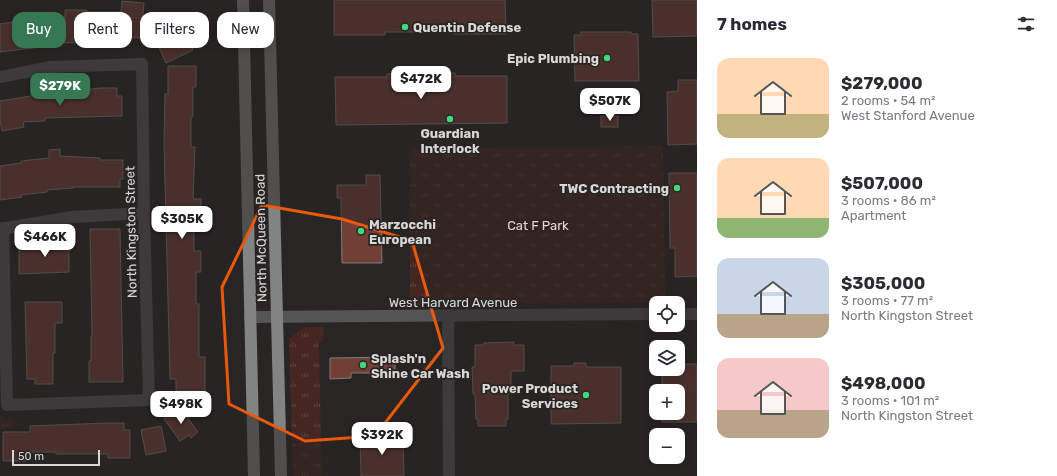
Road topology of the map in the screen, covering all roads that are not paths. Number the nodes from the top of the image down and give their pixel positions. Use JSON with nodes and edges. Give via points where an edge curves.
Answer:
{"nodes":[{"id":1,"x":243,"y":0,"type":"edge"},
{"id":2,"x":269,"y":0,"type":"edge"},
{"id":3,"x":0,"y":77,"type":"edge"},
{"id":4,"x":144,"y":213,"type":"junction"},
{"id":5,"x":2,"y":228,"type":"edge"},
{"id":6,"x":649,"y":314,"type":"edge"},
{"id":7,"x":685,"y":314,"type":"edge"},
{"id":8,"x":697,"y":314,"type":"edge"},
{"id":9,"x":448,"y":316,"type":"junction"},
{"id":10,"x":250,"y":317,"type":"junction"},
{"id":11,"x":276,"y":317,"type":"junction"},
{"id":12,"x":254,"y":476,"type":"edge"},
{"id":13,"x":281,"y":476,"type":"edge"},
{"id":14,"x":449,"y":476,"type":"edge"}],
"edges":[{"from":1,"to":10,"type":"main road","name":"North McQueen Road"},
{"from":2,"to":11,"type":"main road","name":"North McQueen Road"},
{"from":3,"to":4,"type":"street","name":"North Kingston Street","via":[[51,67],[142,64]]},
{"from":4,"to":5,"type":"street","via":[[72,217]]},
{"from":4,"to":5,"type":"street","name":"North Kingston Street","via":[[149,400],[7,406]]},
{"from":6,"to":9,"type":"street","name":"West Harvard Avenue"},
{"from":7,"to":8,"type":"street"},
{"from":9,"to":11,"type":"street","name":"West Harvard Avenue"},
{"from":9,"to":14,"type":"street"},
{"from":10,"to":11,"type":"street","name":"West Harvard Avenue"},
{"from":10,"to":12,"type":"main road","name":"North McQueen Road"},
{"from":11,"to":13,"type":"main road","name":"North McQueen Road"}]}
